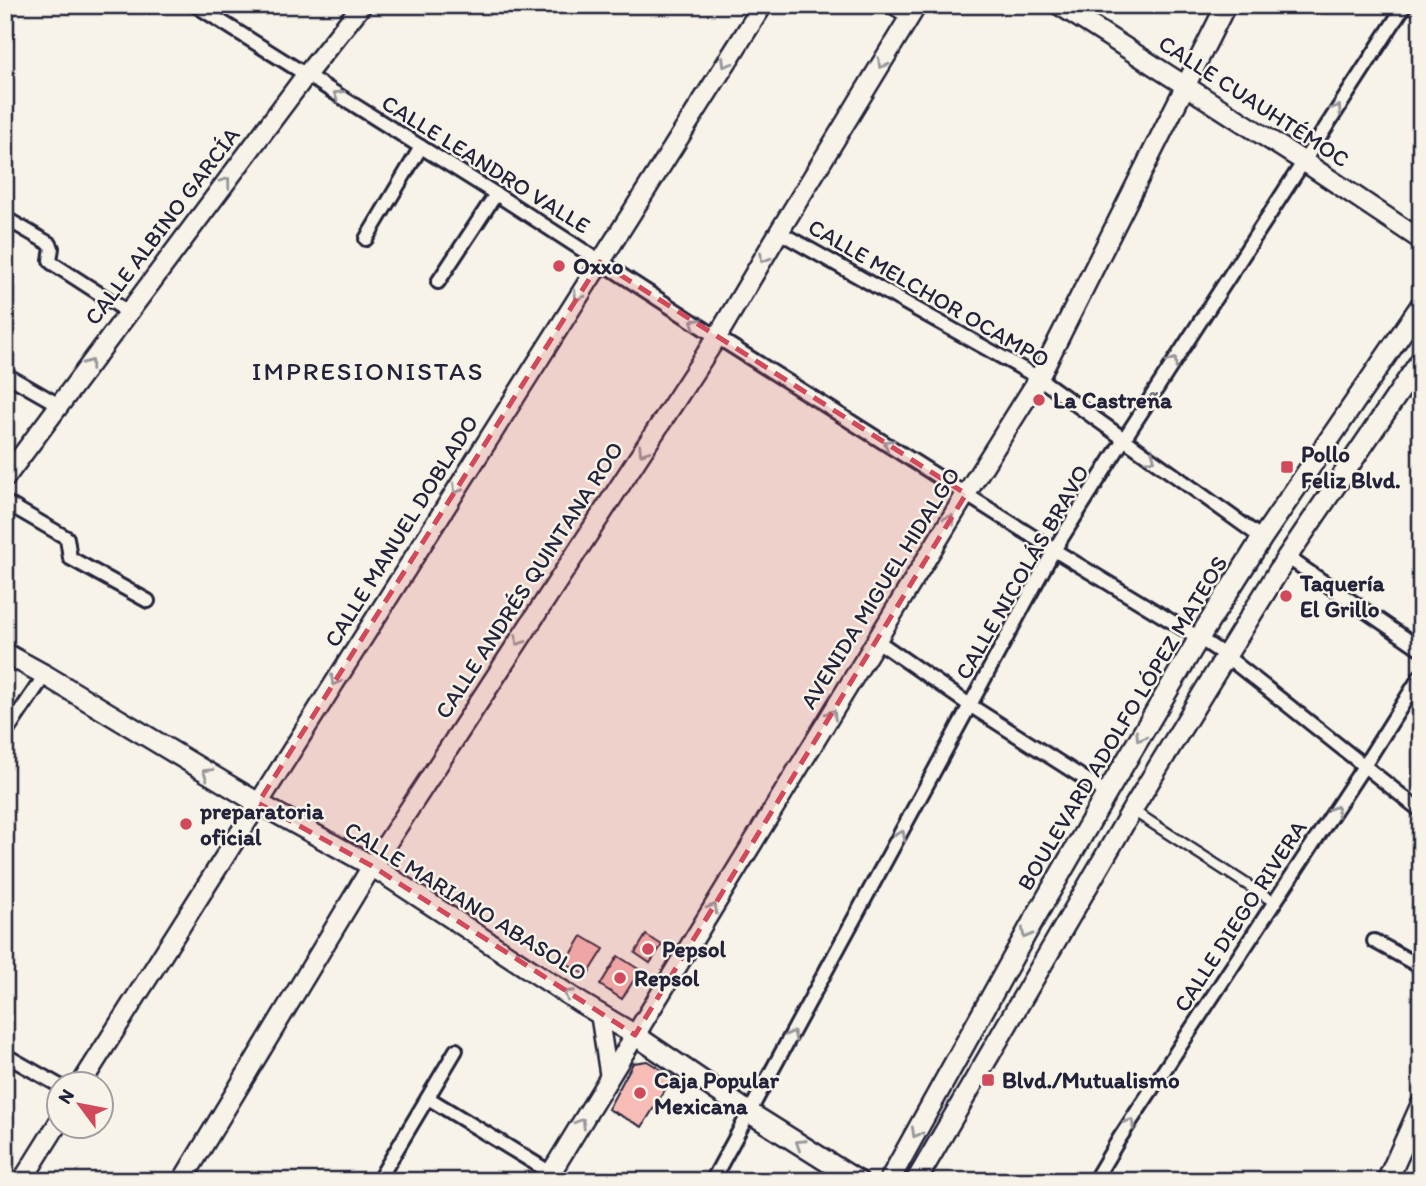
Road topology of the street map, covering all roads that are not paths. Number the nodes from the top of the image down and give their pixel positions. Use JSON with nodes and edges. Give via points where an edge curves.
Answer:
{"nodes":[{"id":1,"x":195,"y":5,"type":"edge"},
{"id":2,"x":362,"y":5,"type":"edge"},
{"id":3,"x":763,"y":5,"type":"edge"},
{"id":4,"x":889,"y":5,"type":"edge"},
{"id":5,"x":1059,"y":5,"type":"edge"},
{"id":6,"x":1226,"y":5,"type":"edge"},
{"id":7,"x":1405,"y":5,"type":"edge"},
{"id":8,"x":914,"y":12,"type":"edge"},
{"id":9,"x":306,"y":75,"type":"junction"},
{"id":10,"x":1185,"y":86,"type":"junction"},
{"id":11,"x":421,"y":147,"type":"junction"},
{"id":12,"x":1303,"y":161,"type":"junction"},
{"id":13,"x":496,"y":194,"type":"junction"},
{"id":14,"x":5,"y":218,"type":"edge"},
{"id":15,"x":779,"y":232,"type":"junction"},
{"id":16,"x":366,"y":239,"type":"dead end"},
{"id":17,"x":1421,"y":240,"type":"edge"},
{"id":18,"x":600,"y":262,"type":"junction"},
{"id":19,"x":438,"y":282,"type":"dead end"},
{"id":20,"x":1421,"y":305,"type":"edge"},
{"id":21,"x":128,"y":312,"type":"junction"},
{"id":22,"x":717,"y":337,"type":"junction"},
{"id":23,"x":1421,"y":360,"type":"edge"},
{"id":24,"x":5,"y":374,"type":"edge"},
{"id":25,"x":1039,"y":378,"type":"junction"},
{"id":26,"x":59,"y":405,"type":"junction"},
{"id":27,"x":1124,"y":439,"type":"junction"},
{"id":28,"x":5,"y":478,"type":"edge"},
{"id":29,"x":966,"y":494,"type":"junction"},
{"id":30,"x":5,"y":502,"type":"edge"},
{"id":31,"x":1262,"y":538,"type":"junction"},
{"id":32,"x":1054,"y":550,"type":"junction"},
{"id":33,"x":1287,"y":557,"type":"junction"},
{"id":34,"x":148,"y":601,"type":"dead end"},
{"id":35,"x":1199,"y":638,"type":"junction"},
{"id":36,"x":876,"y":640,"type":"junction"},
{"id":37,"x":1421,"y":649,"type":"edge"},
{"id":38,"x":5,"y":653,"type":"edge"},
{"id":39,"x":1226,"y":656,"type":"junction"},
{"id":40,"x":1421,"y":675,"type":"edge"},
{"id":41,"x":45,"y":676,"type":"junction"},
{"id":42,"x":971,"y":706,"type":"junction"},
{"id":43,"x":5,"y":734,"type":"edge"},
{"id":44,"x":1364,"y":766,"type":"junction"},
{"id":45,"x":1107,"y":793,"type":"junction"},
{"id":46,"x":258,"y":803,"type":"junction"},
{"id":47,"x":1132,"y":810,"type":"junction"},
{"id":48,"x":1421,"y":811,"type":"edge"},
{"id":49,"x":372,"y":866,"type":"junction"},
{"id":50,"x":1274,"y":902,"type":"junction"},
{"id":51,"x":1374,"y":941,"type":"dead end"},
{"id":52,"x":1421,"y":967,"type":"edge"},
{"id":53,"x":599,"y":1013,"type":"junction"},
{"id":54,"x":635,"y":1035,"type":"junction"},
{"id":55,"x":456,"y":1050,"type":"dead end"},
{"id":56,"x":5,"y":1055,"type":"edge"},
{"id":57,"x":91,"y":1070,"type":"edge"},
{"id":58,"x":46,"y":1078,"type":"edge"},
{"id":59,"x":609,"y":1078,"type":"junction"},
{"id":60,"x":428,"y":1098,"type":"junction"},
{"id":61,"x":1421,"y":1105,"type":"edge"},
{"id":62,"x":750,"y":1113,"type":"junction"},
{"id":63,"x":1415,"y":1131,"type":"edge"},
{"id":64,"x":48,"y":1140,"type":"edge"},
{"id":65,"x":548,"y":1177,"type":"edge"},
{"id":66,"x":22,"y":1181,"type":"edge"},
{"id":67,"x":182,"y":1181,"type":"edge"},
{"id":68,"x":378,"y":1181,"type":"edge"},
{"id":69,"x":712,"y":1181,"type":"edge"},
{"id":70,"x":858,"y":1181,"type":"edge"},
{"id":71,"x":889,"y":1181,"type":"edge"},
{"id":72,"x":916,"y":1181,"type":"edge"},
{"id":73,"x":1094,"y":1181,"type":"edge"},
{"id":74,"x":1387,"y":1181,"type":"edge"}],
"edges":[{"from":1,"to":9,"type":"street","name":"CALLE LEANDRO VALLE"},
{"from":2,"to":9,"type":"main road","name":"CALLE ALBINO GARCÍA"},
{"from":3,"to":18,"type":"main road","name":"CALLE MANUEL DOBLADO","one_way":true},
{"from":4,"to":8,"type":"street"},
{"from":5,"to":10,"type":"main road","name":"CALLE CUAUHTÉMOC"},
{"from":6,"to":10,"type":"main road","name":"AVENIDA MIGUEL HIDALGO"},
{"from":12,"to":7,"type":"street","name":"CALLE NICOLÁS BRAVO","one_way":true},
{"from":8,"to":15,"type":"main road","name":"CALLE ANDRÉS QUINTANA ROO","one_way":true},
{"from":11,"to":9,"type":"street","name":"CALLE LEANDRO VALLE","one_way":true},
{"from":21,"to":9,"type":"main road","name":"CALLE ALBINO GARCÍA","one_way":true},
{"from":10,"to":12,"type":"main road","name":"CALLE CUAUHTÉMOC"},
{"from":10,"to":25,"type":"main road","name":"AVENIDA MIGUEL HIDALGO"},
{"from":11,"to":13,"type":"street","name":"CALLE LEANDRO VALLE"},
{"from":11,"to":16,"type":"street"},
{"from":12,"to":17,"type":"main road","name":"CALLE CUAUHTÉMOC"},
{"from":27,"to":12,"type":"street","name":"CALLE NICOLÁS BRAVO","one_way":true},
{"from":13,"to":18,"type":"street","name":"CALLE LEANDRO VALLE"},
{"from":13,"to":19,"type":"street"},
{"from":14,"to":21,"type":"street","via":[[50,244],[52,263]]},
{"from":15,"to":22,"type":"main road","name":"CALLE ANDRÉS QUINTANA ROO","one_way":true},
{"from":15,"to":25,"type":"street","name":"CALLE MELCHOR OCAMPO"},
{"from":22,"to":18,"type":"street","name":"CALLE LEANDRO VALLE","one_way":true},
{"from":18,"to":46,"type":"main road","name":"CALLE MANUEL DOBLADO","one_way":true},
{"from":20,"to":31,"type":"main road","name":"BOULEVARD ADOLFO LÓPEZ MATEOS"},
{"from":26,"to":21,"type":"main road","name":"CALLE ALBINO GARCÍA","one_way":true},
{"from":29,"to":22,"type":"street","name":"CALLE LEANDRO VALLE","one_way":true},
{"from":22,"to":49,"type":"main road","name":"CALLE ANDRÉS QUINTANA ROO","one_way":true},
{"from":23,"to":33,"type":"main road"},
{"from":24,"to":26,"type":"street"},
{"from":25,"to":27,"type":"street","name":"CALLE MELCHOR OCAMPO"},
{"from":25,"to":29,"type":"main road","name":"AVENIDA MIGUEL HIDALGO"},
{"from":26,"to":28,"type":"main road","name":"CALLE ALBINO GARCÍA"},
{"from":27,"to":31,"type":"street","name":"CALLE MELCHOR OCAMPO","one_way":true},
{"from":27,"to":32,"type":"street","name":"CALLE NICOLÁS BRAVO"},
{"from":29,"to":32,"type":"street","name":"CALLE LEANDRO VALLE"},
{"from":36,"to":29,"type":"main road","name":"AVENIDA MIGUEL HIDALGO","one_way":true},
{"from":30,"to":34,"type":"street","via":[[67,538],[70,558]]},
{"from":31,"to":35,"type":"main road","name":"BOULEVARD ADOLFO LÓPEZ MATEOS"},
{"from":32,"to":35,"type":"street","name":"CALLE LEANDRO VALLE"},
{"from":32,"to":42,"type":"street","name":"CALLE NICOLÁS BRAVO"},
{"from":33,"to":37,"type":"street"},
{"from":33,"to":39,"type":"main road"},
{"from":35,"to":39,"type":"street","name":"CALLE LEANDRO VALLE"},
{"from":35,"to":45,"type":"main road","name":"BOULEVARD ADOLFO LÓPEZ MATEOS","one_way":true},
{"from":36,"to":42,"type":"street"},
{"from":54,"to":36,"type":"main road","name":"AVENIDA MIGUEL HIDALGO","one_way":true},
{"from":38,"to":41,"type":"main road","name":"CALLE MARIANO ABASOLO"},
{"from":39,"to":44,"type":"street","name":"CALLE LEANDRO VALLE"},
{"from":39,"to":47,"type":"main road"},
{"from":40,"to":44,"type":"street","name":"CALLE DIEGO RIVERA"},
{"from":41,"to":43,"type":"street"},
{"from":46,"to":41,"type":"main road","name":"CALLE MARIANO ABASOLO","one_way":true},
{"from":42,"to":45,"type":"street"},
{"from":62,"to":42,"type":"street","name":"CALLE NICOLÁS BRAVO","one_way":true},
{"from":44,"to":48,"type":"street","name":"CALLE LEANDRO VALLE"},
{"from":50,"to":44,"type":"street","name":"CALLE DIEGO RIVERA","one_way":true},
{"from":45,"to":71,"type":"main road","name":"BOULEVARD ADOLFO LÓPEZ MATEOS","one_way":true},
{"from":46,"to":49,"type":"main road","name":"CALLE MARIANO ABASOLO"},
{"from":46,"to":57,"type":"main road","name":"CALLE MANUEL DOBLADO"},
{"from":47,"to":50,"type":"street"},
{"from":47,"to":72,"type":"main road"},
{"from":53,"to":49,"type":"main road","name":"CALLE MARIANO ABASOLO","one_way":true},
{"from":49,"to":67,"type":"main road","name":"CALLE ANDRÉS QUINTANA ROO"},
{"from":73,"to":50,"type":"street","name":"CALLE DIEGO RIVERA","one_way":true},
{"from":51,"to":52,"type":"street"},
{"from":53,"to":54,"type":"main road","name":"CALLE MARIANO ABASOLO"},
{"from":53,"to":59,"type":"street"},
{"from":54,"to":59,"type":"main road","name":"AVENIDA MIGUEL HIDALGO"},
{"from":54,"to":62,"type":"main road","name":"CALLE MARIANO ABASOLO"},
{"from":55,"to":60,"type":"street"},
{"from":56,"to":58,"type":"street"},
{"from":65,"to":59,"type":"main road","name":"AVENIDA MIGUEL HIDALGO","one_way":true},
{"from":60,"to":65,"type":"street"},
{"from":60,"to":68,"type":"street"},
{"from":61,"to":63,"type":"main road"},
{"from":62,"to":69,"type":"street","name":"CALLE NICOLÁS BRAVO"},
{"from":70,"to":62,"type":"main road","name":"CALLE MARIANO ABASOLO","one_way":true},
{"from":63,"to":74,"type":"main road"},
{"from":64,"to":66,"type":"main road"}]}
